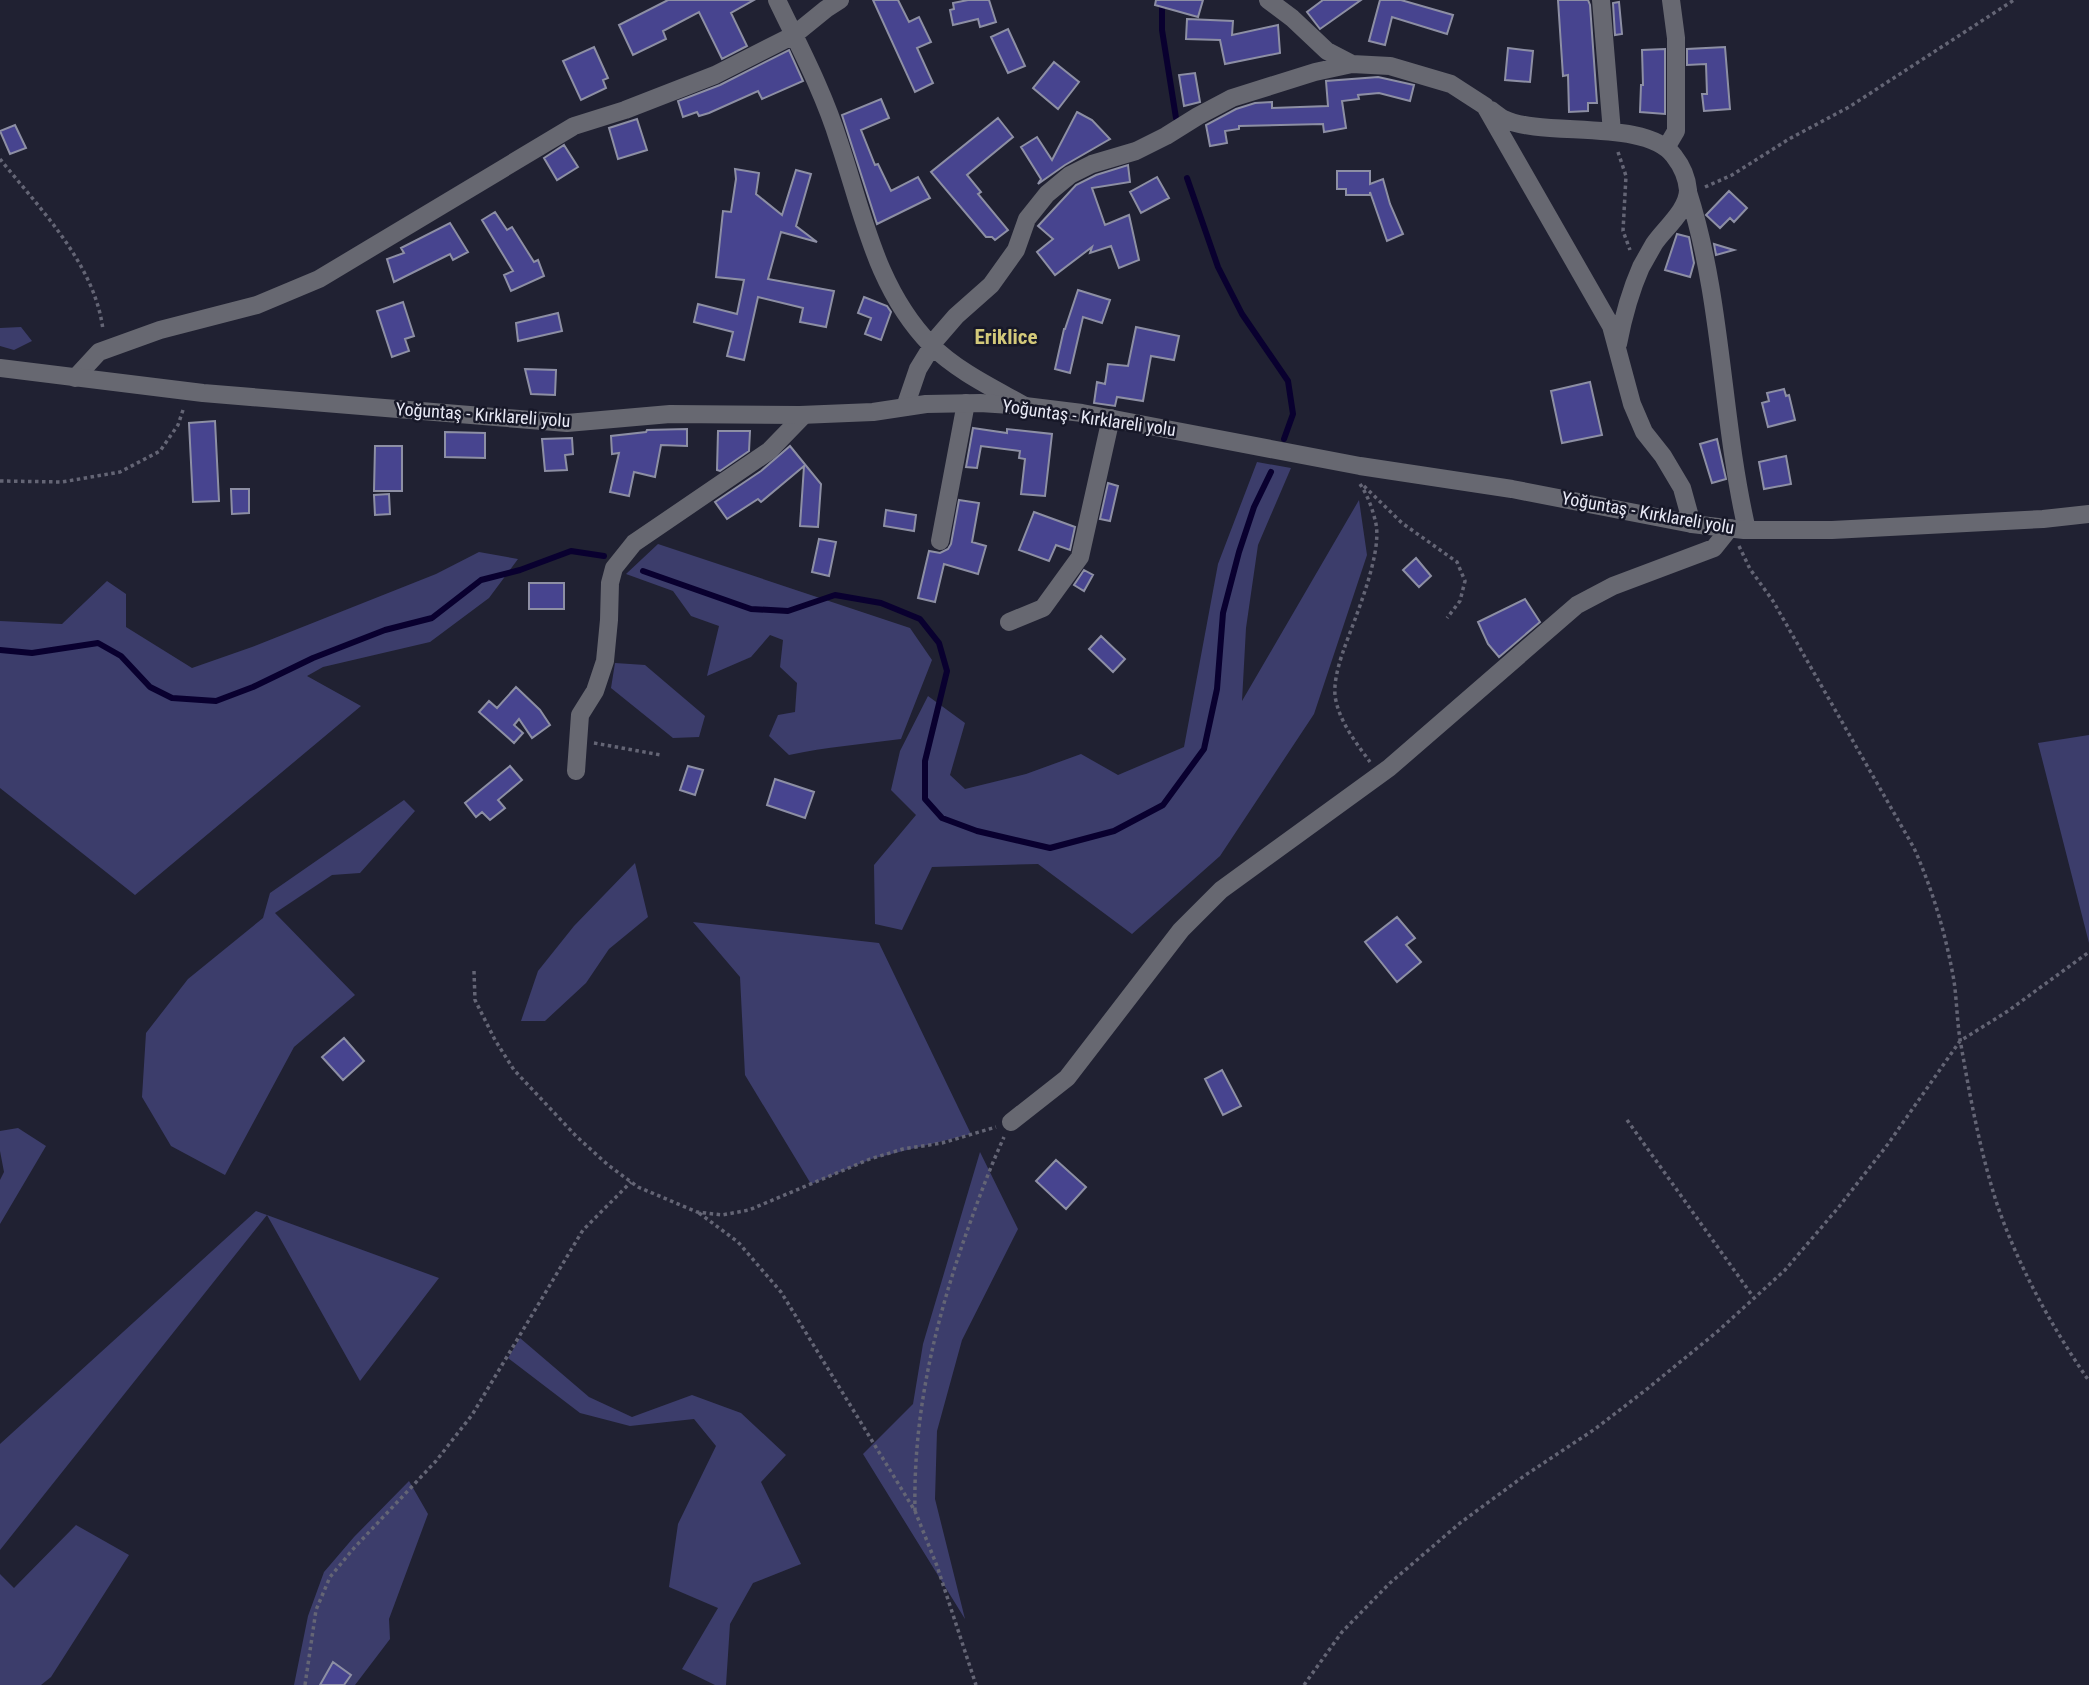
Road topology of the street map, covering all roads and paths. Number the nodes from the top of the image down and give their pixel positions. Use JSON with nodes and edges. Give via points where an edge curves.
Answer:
{"nodes":[{"id":1,"x":777,"y":0,"type":"edge"},
{"id":2,"x":840,"y":0,"type":"edge"},
{"id":3,"x":1268,"y":0,"type":"edge"},
{"id":4,"x":1601,"y":0,"type":"edge"},
{"id":5,"x":1671,"y":0,"type":"edge"},
{"id":6,"x":2014,"y":0,"type":"edge"},
{"id":7,"x":794,"y":35,"type":"junction"},
{"id":8,"x":1352,"y":64,"type":"junction"},
{"id":9,"x":1485,"y":106,"type":"junction"},
{"id":10,"x":1612,"y":132,"type":"junction"},
{"id":11,"x":1666,"y":148,"type":"junction"},
{"id":12,"x":0,"y":159,"type":"edge"},
{"id":13,"x":1688,"y":192,"type":"junction"},
{"id":14,"x":1639,"y":275,"type":"junction"},
{"id":15,"x":932,"y":346,"type":"junction"},
{"id":16,"x":1618,"y":348,"type":"junction"},
{"id":17,"x":106,"y":350,"type":"junction"},
{"id":18,"x":0,"y":368,"type":"edge"},
{"id":19,"x":75,"y":378,"type":"junction"},
{"id":20,"x":189,"y":391,"type":"junction"},
{"id":21,"x":966,"y":403,"type":"junction"},
{"id":22,"x":1025,"y":406,"type":"junction"},
{"id":23,"x":905,"y":407,"type":"junction"},
{"id":24,"x":804,"y":415,"type":"junction"},
{"id":25,"x":1111,"y":418,"type":"junction"},
{"id":26,"x":0,"y":481,"type":"edge"},
{"id":27,"x":2089,"y":514,"type":"edge"},
{"id":28,"x":1692,"y":524,"type":"junction"},
{"id":29,"x":1739,"y":529,"type":"junction"},
{"id":30,"x":940,"y":541,"type":"dead end"},
{"id":31,"x":1447,"y":618,"type":"dead end"},
{"id":32,"x":1009,"y":622,"type":"dead end"},
{"id":33,"x":578,"y":740,"type":"junction"},
{"id":34,"x":661,"y":755,"type":"dead end"},
{"id":35,"x":576,"y":771,"type":"dead end"},
{"id":36,"x":1379,"y":775,"type":"junction"},
{"id":37,"x":2089,"y":952,"type":"edge"},
{"id":38,"x":474,"y":971,"type":"dead end"},
{"id":39,"x":1960,"y":1041,"type":"junction"},
{"id":40,"x":1627,"y":1120,"type":"dead end"},
{"id":41,"x":1011,"y":1122,"type":"junction"},
{"id":42,"x":631,"y":1182,"type":"junction"},
{"id":43,"x":697,"y":1212,"type":"junction"},
{"id":44,"x":1754,"y":1298,"type":"junction"},
{"id":45,"x":2089,"y":1381,"type":"edge"},
{"id":46,"x":915,"y":1511,"type":"junction"},
{"id":47,"x":305,"y":1685,"type":"edge"},
{"id":48,"x":976,"y":1685,"type":"edge"},
{"id":49,"x":1304,"y":1685,"type":"edge"}],
"edges":[{"from":1,"to":7,"type":"street"},
{"from":2,"to":7,"type":"street"},
{"from":3,"to":8,"type":"street","via":[[1327,51]]},
{"from":4,"to":10,"type":"street"},
{"from":5,"to":11,"type":"street","via":[[1676,38],[1676,131]]},
{"from":6,"to":13,"type":"path","via":[[1849,107],[1712,186]]},
{"from":7,"to":15,"type":"street","via":[[839,140],[880,267],[906,317]]},
{"from":7,"to":17,"type":"street","via":[[715,75],[574,126],[319,279],[257,305],[160,330]]},
{"from":8,"to":9,"type":"street","via":[[1390,66],[1451,84]]},
{"from":8,"to":15,"type":"street","via":[[1232,98],[1146,146],[1070,176],[1027,219],[1016,250],[991,285],[956,316]]},
{"from":9,"to":10,"type":"street","via":[[1521,124]]},
{"from":9,"to":16,"type":"street","via":[[1611,326]]},
{"from":10,"to":11,"type":"street"},
{"from":10,"to":14,"type":"path","via":[[1626,176],[1623,231]]},
{"from":11,"to":13,"type":"street","via":[[1681,166]]},
{"from":12,"to":17,"type":"path","via":[[82,268],[101,312]]},
{"from":13,"to":14,"type":"street","via":[[1678,216],[1655,243]]},
{"from":13,"to":29,"type":"street","via":[[1700,231],[1722,356]]},
{"from":14,"to":16,"type":"street"},
{"from":15,"to":22,"type":"street","via":[[962,370]]},
{"from":15,"to":23,"type":"street"},
{"from":16,"to":28,"type":"street","via":[[1632,404],[1644,432],[1682,488]]},
{"from":17,"to":19,"type":"street"},
{"from":18,"to":19,"type":"street","name":"Yoğuntaş - Kırklareli yolu"},
{"from":19,"to":20,"type":"street","name":"Yoğuntaş - Kırklareli yolu"},
{"from":20,"to":24,"type":"street","name":"Yoğuntaş - Kırklareli yolu","via":[[568,423],[670,414]]},
{"from":20,"to":26,"type":"path","via":[[178,425],[160,451],[120,472],[62,482]]},
{"from":21,"to":22,"type":"street","name":"Yoğuntaş - Kırklareli yolu"},
{"from":21,"to":23,"type":"street","name":"Yoğuntaş - Kırklareli yolu"},
{"from":21,"to":30,"type":"street"},
{"from":22,"to":25,"type":"street","name":"Yoğuntaş - Kırklareli yolu"},
{"from":23,"to":24,"type":"street","name":"Yoğuntaş - Kırklareli yolu"},
{"from":24,"to":33,"type":"street","via":[[769,452],[634,543],[614,568],[605,661],[595,691],[580,715]]},
{"from":25,"to":28,"type":"street","name":"Yoğuntaş - Kırklareli yolu"},
{"from":25,"to":32,"type":"street","via":[[1080,557],[1043,608]]},
{"from":27,"to":29,"type":"street","name":"Yoğuntaş - Kırklareli yolu","via":[[1845,529]]},
{"from":28,"to":29,"type":"street","name":"Yoğuntaş - Kırklareli yolu"},
{"from":29,"to":36,"type":"street","via":[[1714,548],[1613,586],[1577,606]]},
{"from":29,"to":39,"type":"path","via":[[1750,569],[1773,601],[1930,884],[1954,981]]},
{"from":31,"to":36,"type":"path","via":[[1460,601],[1465,581],[1457,562],[1402,523],[1358,479],[1377,527],[1374,556],[1339,663],[1335,700],[1350,735]]},
{"from":33,"to":34,"type":"path"},
{"from":33,"to":35,"type":"street"},
{"from":36,"to":41,"type":"street","via":[[1221,890],[1181,930],[1067,1078]]},
{"from":37,"to":39,"type":"path"},
{"from":38,"to":42,"type":"path","via":[[475,1000],[514,1070],[576,1136]]},
{"from":39,"to":44,"type":"path","via":[[1838,1208],[1785,1270]]},
{"from":39,"to":45,"type":"path","via":[[1997,1202],[2018,1257]]},
{"from":40,"to":44,"type":"path"},
{"from":41,"to":43,"type":"path","via":[[870,1159],[749,1210],[722,1215]]},
{"from":41,"to":46,"type":"path","via":[[989,1169],[943,1301],[925,1380],[914,1470]]},
{"from":42,"to":43,"type":"path"},
{"from":42,"to":47,"type":"path","via":[[583,1230],[472,1415],[330,1577],[316,1610]]},
{"from":43,"to":46,"type":"path","via":[[738,1242],[781,1292]]},
{"from":44,"to":49,"type":"path","via":[[1637,1397],[1460,1523],[1390,1583],[1342,1632]]},
{"from":46,"to":48,"type":"path"}]}
